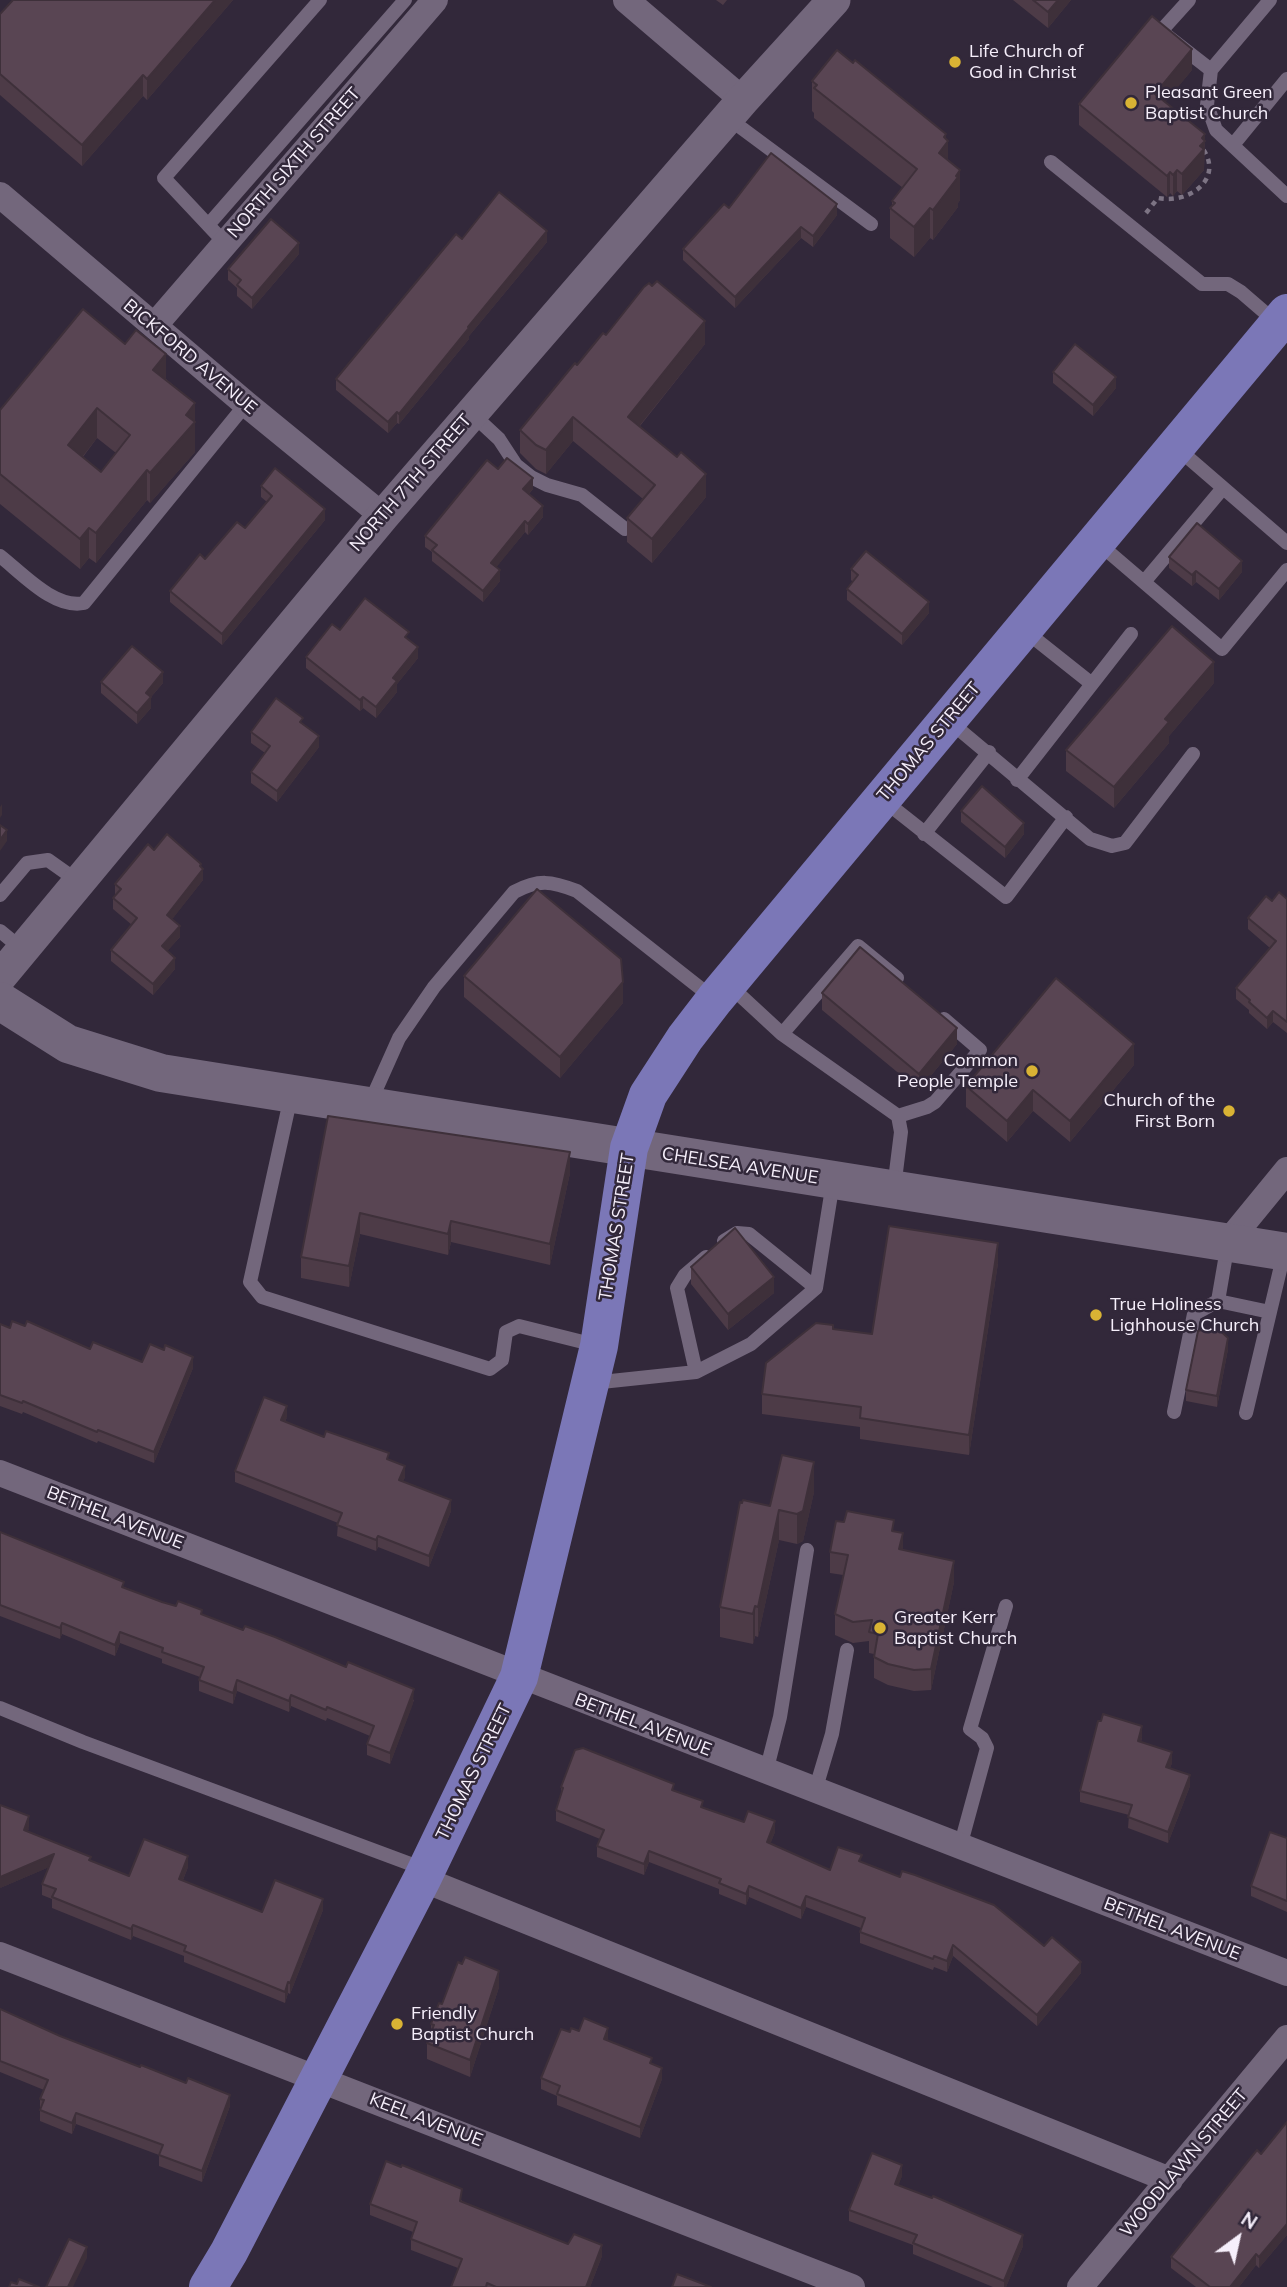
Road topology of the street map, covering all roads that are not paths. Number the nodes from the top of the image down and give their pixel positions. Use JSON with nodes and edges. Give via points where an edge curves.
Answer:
{"nodes":[{"id":1,"x":320,"y":0,"type":"edge"},
{"id":2,"x":626,"y":0,"type":"edge"},
{"id":3,"x":834,"y":0,"type":"edge"},
{"id":4,"x":1189,"y":0,"type":"edge"},
{"id":5,"x":1270,"y":0,"type":"edge"},
{"id":6,"x":420,"y":3,"type":"edge"},
{"id":7,"x":1211,"y":69,"type":"junction"},
{"id":8,"x":1287,"y":79,"type":"edge"},
{"id":9,"x":736,"y":109,"type":"junction"},
{"id":10,"x":1233,"y":145,"type":"junction"},
{"id":11,"x":1051,"y":162,"type":"dead end"},
{"id":12,"x":1284,"y":188,"type":"edge"},
{"id":13,"x":0,"y":195,"type":"edge"},
{"id":14,"x":871,"y":224,"type":"dead end"},
{"id":15,"x":217,"y":233,"type":"junction"},
{"id":16,"x":1282,"y":318,"type":"edge"},
{"id":17,"x":154,"y":326,"type":"junction"},
{"id":18,"x":246,"y":404,"type":"junction"},
{"id":19,"x":471,"y":414,"type":"junction"},
{"id":20,"x":1175,"y":447,"type":"junction"},
{"id":21,"x":1223,"y":488,"type":"junction"},
{"id":22,"x":383,"y":516,"type":"junction"},
{"id":23,"x":625,"y":529,"type":"edge"},
{"id":24,"x":1096,"y":541,"type":"junction"},
{"id":25,"x":1287,"y":544,"type":"edge"},
{"id":26,"x":0,"y":556,"type":"edge"},
{"id":27,"x":1287,"y":570,"type":"edge"},
{"id":28,"x":1144,"y":582,"type":"junction"},
{"id":29,"x":1023,"y":629,"type":"junction"},
{"id":30,"x":1131,"y":634,"type":"dead end"},
{"id":31,"x":1092,"y":684,"type":"junction"},
{"id":32,"x":947,"y":720,"type":"junction"},
{"id":33,"x":989,"y":752,"type":"junction"},
{"id":34,"x":1193,"y":754,"type":"dead end"},
{"id":35,"x":1017,"y":780,"type":"junction"},
{"id":36,"x":881,"y":799,"type":"junction"},
{"id":37,"x":1066,"y":817,"type":"junction"},
{"id":38,"x":924,"y":834,"type":"junction"},
{"id":39,"x":79,"y":881,"type":"junction"},
{"id":40,"x":0,"y":895,"type":"edge"},
{"id":41,"x":11,"y":940,"type":"edge"},
{"id":42,"x":0,"y":977,"type":"edge"},
{"id":43,"x":721,"y":991,"type":"junction"},
{"id":44,"x":912,"y":991,"type":"edge"},
{"id":45,"x":0,"y":1001,"type":"edge"},
{"id":46,"x":931,"y":1008,"type":"edge"},
{"id":47,"x":782,"y":1034,"type":"junction"},
{"id":48,"x":291,"y":1095,"type":"junction"},
{"id":49,"x":368,"y":1107,"type":"junction"},
{"id":50,"x":898,"y":1116,"type":"junction"},
{"id":51,"x":629,"y":1148,"type":"junction"},
{"id":52,"x":1287,"y":1170,"type":"edge"},
{"id":53,"x":833,"y":1182,"type":"junction"},
{"id":54,"x":894,"y":1191,"type":"junction"},
{"id":55,"x":1228,"y":1242,"type":"junction"},
{"id":56,"x":1286,"y":1252,"type":"edge"},
{"id":57,"x":816,"y":1288,"type":"junction"},
{"id":58,"x":1218,"y":1301,"type":"junction"},
{"id":59,"x":1270,"y":1312,"type":"junction"},
{"id":60,"x":599,"y":1346,"type":"junction"},
{"id":61,"x":696,"y":1372,"type":"junction"},
{"id":62,"x":591,"y":1383,"type":"junction"},
{"id":63,"x":1174,"y":1412,"type":"dead end"},
{"id":64,"x":1246,"y":1413,"type":"dead end"},
{"id":65,"x":0,"y":1474,"type":"edge"},
{"id":66,"x":807,"y":1550,"type":"dead end"},
{"id":67,"x":1006,"y":1606,"type":"dead end"},
{"id":68,"x":847,"y":1650,"type":"dead end"},
{"id":69,"x":519,"y":1677,"type":"junction"},
{"id":70,"x":0,"y":1708,"type":"edge"},
{"id":71,"x":766,"y":1772,"type":"junction"},
{"id":72,"x":815,"y":1791,"type":"junction"},
{"id":73,"x":960,"y":1847,"type":"junction"},
{"id":74,"x":424,"y":1874,"type":"junction"},
{"id":75,"x":0,"y":1955,"type":"edge"},
{"id":76,"x":1287,"y":1973,"type":"edge"},
{"id":77,"x":1287,"y":2038,"type":"edge"},
{"id":78,"x":319,"y":2078,"type":"junction"},
{"id":79,"x":1170,"y":2180,"type":"junction"},
{"id":80,"x":208,"y":2287,"type":"edge"},
{"id":81,"x":852,"y":2287,"type":"edge"},
{"id":82,"x":1080,"y":2287,"type":"edge"}],
"edges":[{"from":1,"to":15,"type":"lane","via":[[164,178]]},
{"from":2,"to":9,"type":"street"},
{"from":3,"to":9,"type":"street","name":"NORTH 7TH STREET"},
{"from":4,"to":7,"type":"lane","via":[[1161,32]]},
{"from":5,"to":7,"type":"lane"},
{"from":6,"to":15,"type":"street","name":"NORTH SIXTH STREET"},
{"from":7,"to":10,"type":"lane","via":[[1207,105],[1216,130]]},
{"from":8,"to":10,"type":"lane"},
{"from":9,"to":14,"type":"lane"},
{"from":9,"to":19,"type":"street","name":"NORTH 7TH STREET"},
{"from":10,"to":12,"type":"lane"},
{"from":11,"to":16,"type":"lane","via":[[1202,284],[1228,284]]},
{"from":13,"to":17,"type":"street","name":"BICKFORD AVENUE"},
{"from":15,"to":17,"type":"street","name":"NORTH SIXTH STREET"},
{"from":16,"to":20,"type":"main road","name":"THOMAS STREET"},
{"from":17,"to":18,"type":"street","name":"BICKFORD AVENUE"},
{"from":18,"to":22,"type":"street","name":"BICKFORD AVENUE"},
{"from":18,"to":26,"type":"lane","via":[[84,603],[65,604],[54,598]]},
{"from":19,"to":22,"type":"street","name":"NORTH 7TH STREET"},
{"from":19,"to":23,"type":"lane","via":[[531,477],[582,495]]},
{"from":20,"to":21,"type":"lane"},
{"from":20,"to":24,"type":"main road","name":"THOMAS STREET"},
{"from":21,"to":25,"type":"lane"},
{"from":21,"to":28,"type":"lane"},
{"from":22,"to":39,"type":"street","name":"NORTH 7TH STREET"},
{"from":24,"to":28,"type":"lane"},
{"from":24,"to":29,"type":"main road","name":"THOMAS STREET"},
{"from":27,"to":28,"type":"lane","via":[[1222,649]]},
{"from":29,"to":31,"type":"lane"},
{"from":29,"to":32,"type":"main road","name":"THOMAS STREET"},
{"from":30,"to":31,"type":"lane"},
{"from":31,"to":35,"type":"lane"},
{"from":32,"to":33,"type":"lane"},
{"from":32,"to":36,"type":"main road","name":"THOMAS STREET"},
{"from":33,"to":35,"type":"lane"},
{"from":33,"to":38,"type":"lane"},
{"from":34,"to":37,"type":"lane","via":[[1125,842],[1112,846],[1090,839]]},
{"from":35,"to":37,"type":"lane"},
{"from":36,"to":38,"type":"lane"},
{"from":36,"to":43,"type":"main road","name":"THOMAS STREET"},
{"from":37,"to":38,"type":"lane","via":[[1006,897]]},
{"from":39,"to":40,"type":"lane","via":[[48,860],[27,863]]},
{"from":39,"to":41,"type":"street","name":"NORTH 7TH STREET"},
{"from":41,"to":42,"type":"street","name":"NORTH 7TH STREET"},
{"from":43,"to":47,"type":"lane"},
{"from":43,"to":49,"type":"lane","via":[[577,891],[557,883],[529,884],[514,892],[435,987],[399,1038]]},
{"from":43,"to":51,"type":"main road","name":"THOMAS STREET","via":[[648,1095]]},
{"from":44,"to":47,"type":"lane","via":[[858,946]]},
{"from":45,"to":48,"type":"main road","name":"CHELSEA AVENUE","via":[[68,1044],[162,1073]]},
{"from":46,"to":50,"type":"lane","via":[[980,1050],[935,1102]]},
{"from":47,"to":50,"type":"lane"},
{"from":48,"to":49,"type":"main road","name":"CHELSEA AVENUE"},
{"from":48,"to":60,"type":"lane","via":[[250,1282],[262,1297],[490,1369],[502,1360],[506,1332],[519,1326]]},
{"from":49,"to":51,"type":"main road","name":"CHELSEA AVENUE"},
{"from":50,"to":54,"type":"lane","via":[[901,1132]]},
{"from":51,"to":53,"type":"main road","name":"CHELSEA AVENUE"},
{"from":51,"to":60,"type":"main road","name":"THOMAS STREET"},
{"from":52,"to":55,"type":"street"},
{"from":53,"to":54,"type":"main road","name":"CHELSEA AVENUE"},
{"from":53,"to":57,"type":"lane"},
{"from":54,"to":55,"type":"main road","name":"CHELSEA AVENUE"},
{"from":55,"to":56,"type":"main road","name":"CHELSEA AVENUE"},
{"from":55,"to":58,"type":"lane"},
{"from":56,"to":59,"type":"lane"},
{"from":57,"to":61,"type":"lane","via":[[751,1344]]},
{"from":57,"to":61,"type":"lane","via":[[749,1234],[730,1236],[685,1275],[677,1288]]},
{"from":58,"to":59,"type":"lane"},
{"from":58,"to":63,"type":"lane","via":[[1194,1314]]},
{"from":59,"to":64,"type":"lane"},
{"from":60,"to":62,"type":"main road","name":"THOMAS STREET"},
{"from":61,"to":62,"type":"lane"},
{"from":62,"to":69,"type":"main road","name":"THOMAS STREET"},
{"from":65,"to":69,"type":"street","name":"BETHEL AVENUE"},
{"from":66,"to":71,"type":"lane","via":[[780,1717]]},
{"from":67,"to":73,"type":"lane","via":[[970,1729],[987,1748]]},
{"from":68,"to":72,"type":"lane","via":[[832,1734]]},
{"from":69,"to":71,"type":"street","name":"BETHEL AVENUE"},
{"from":69,"to":74,"type":"main road","name":"THOMAS STREET"},
{"from":70,"to":74,"type":"lane"},
{"from":71,"to":72,"type":"street","name":"BETHEL AVENUE"},
{"from":72,"to":73,"type":"street","name":"BETHEL AVENUE"},
{"from":73,"to":76,"type":"street","name":"BETHEL AVENUE"},
{"from":74,"to":78,"type":"main road","name":"THOMAS STREET"},
{"from":74,"to":79,"type":"street"},
{"from":75,"to":78,"type":"street","name":"KEEL AVENUE"},
{"from":77,"to":79,"type":"street","name":"WOODLAWN STREET"},
{"from":78,"to":80,"type":"main road","name":"THOMAS STREET"},
{"from":78,"to":81,"type":"street","name":"KEEL AVENUE"},
{"from":79,"to":82,"type":"street","name":"WOODLAWN STREET"}]}
